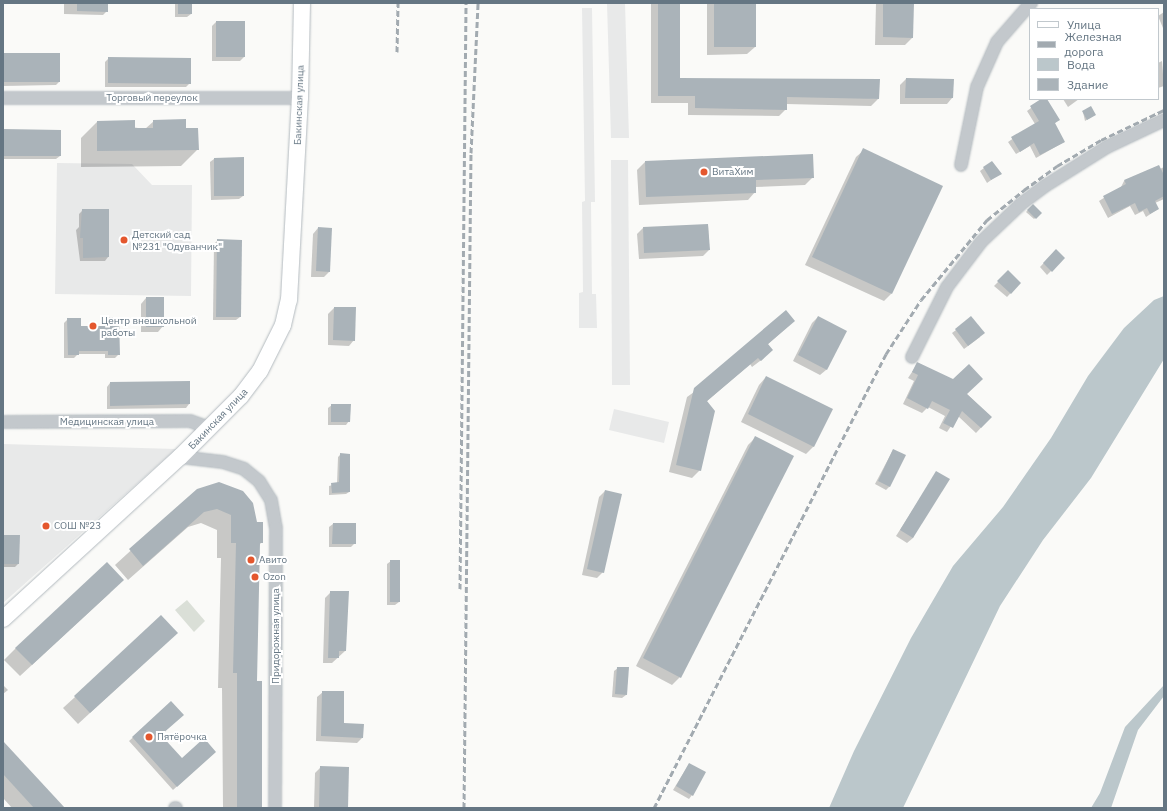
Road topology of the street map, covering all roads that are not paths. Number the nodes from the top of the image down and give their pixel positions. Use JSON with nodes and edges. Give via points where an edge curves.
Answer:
{"nodes":[{"id":1,"x":302,"y":3,"type":"edge"},
{"id":2,"x":1031,"y":3,"type":"edge"},
{"id":3,"x":3,"y":98,"type":"edge"},
{"id":4,"x":300,"y":98,"type":"junction"},
{"id":5,"x":1164,"y":120,"type":"edge"},
{"id":6,"x":961,"y":165,"type":"dead end"},
{"id":7,"x":912,"y":357,"type":"dead end"},
{"id":8,"x":3,"y":422,"type":"edge"},
{"id":9,"x":210,"y":428,"type":"junction"},
{"id":10,"x":180,"y":457,"type":"junction"},
{"id":11,"x":3,"y":619,"type":"edge"},
{"id":12,"x":275,"y":808,"type":"edge"}],
"edges":[{"from":1,"to":4,"type":"main road","name":"Бакинская улица"},
{"from":2,"to":6,"type":"street","via":[[1006,29],[977,87]]},
{"from":3,"to":4,"type":"street","name":"Торговый переулок"},
{"from":4,"to":9,"type":"main road","name":"Бакинская улица","via":[[287,313],[260,371],[241,396]]},
{"from":5,"to":7,"type":"street","via":[[1107,147],[1020,204],[982,242],[947,288]]},
{"from":8,"to":9,"type":"street","name":"Медицинская улица","via":[[190,421]]},
{"from":9,"to":10,"type":"main road","name":"Бакинская улица"},
{"from":10,"to":11,"type":"main road","name":"Бакинская улица"},
{"from":10,"to":12,"type":"street","name":"Придорожная улица","via":[[223,462],[244,469],[259,481],[271,500],[276,528]]}]}
